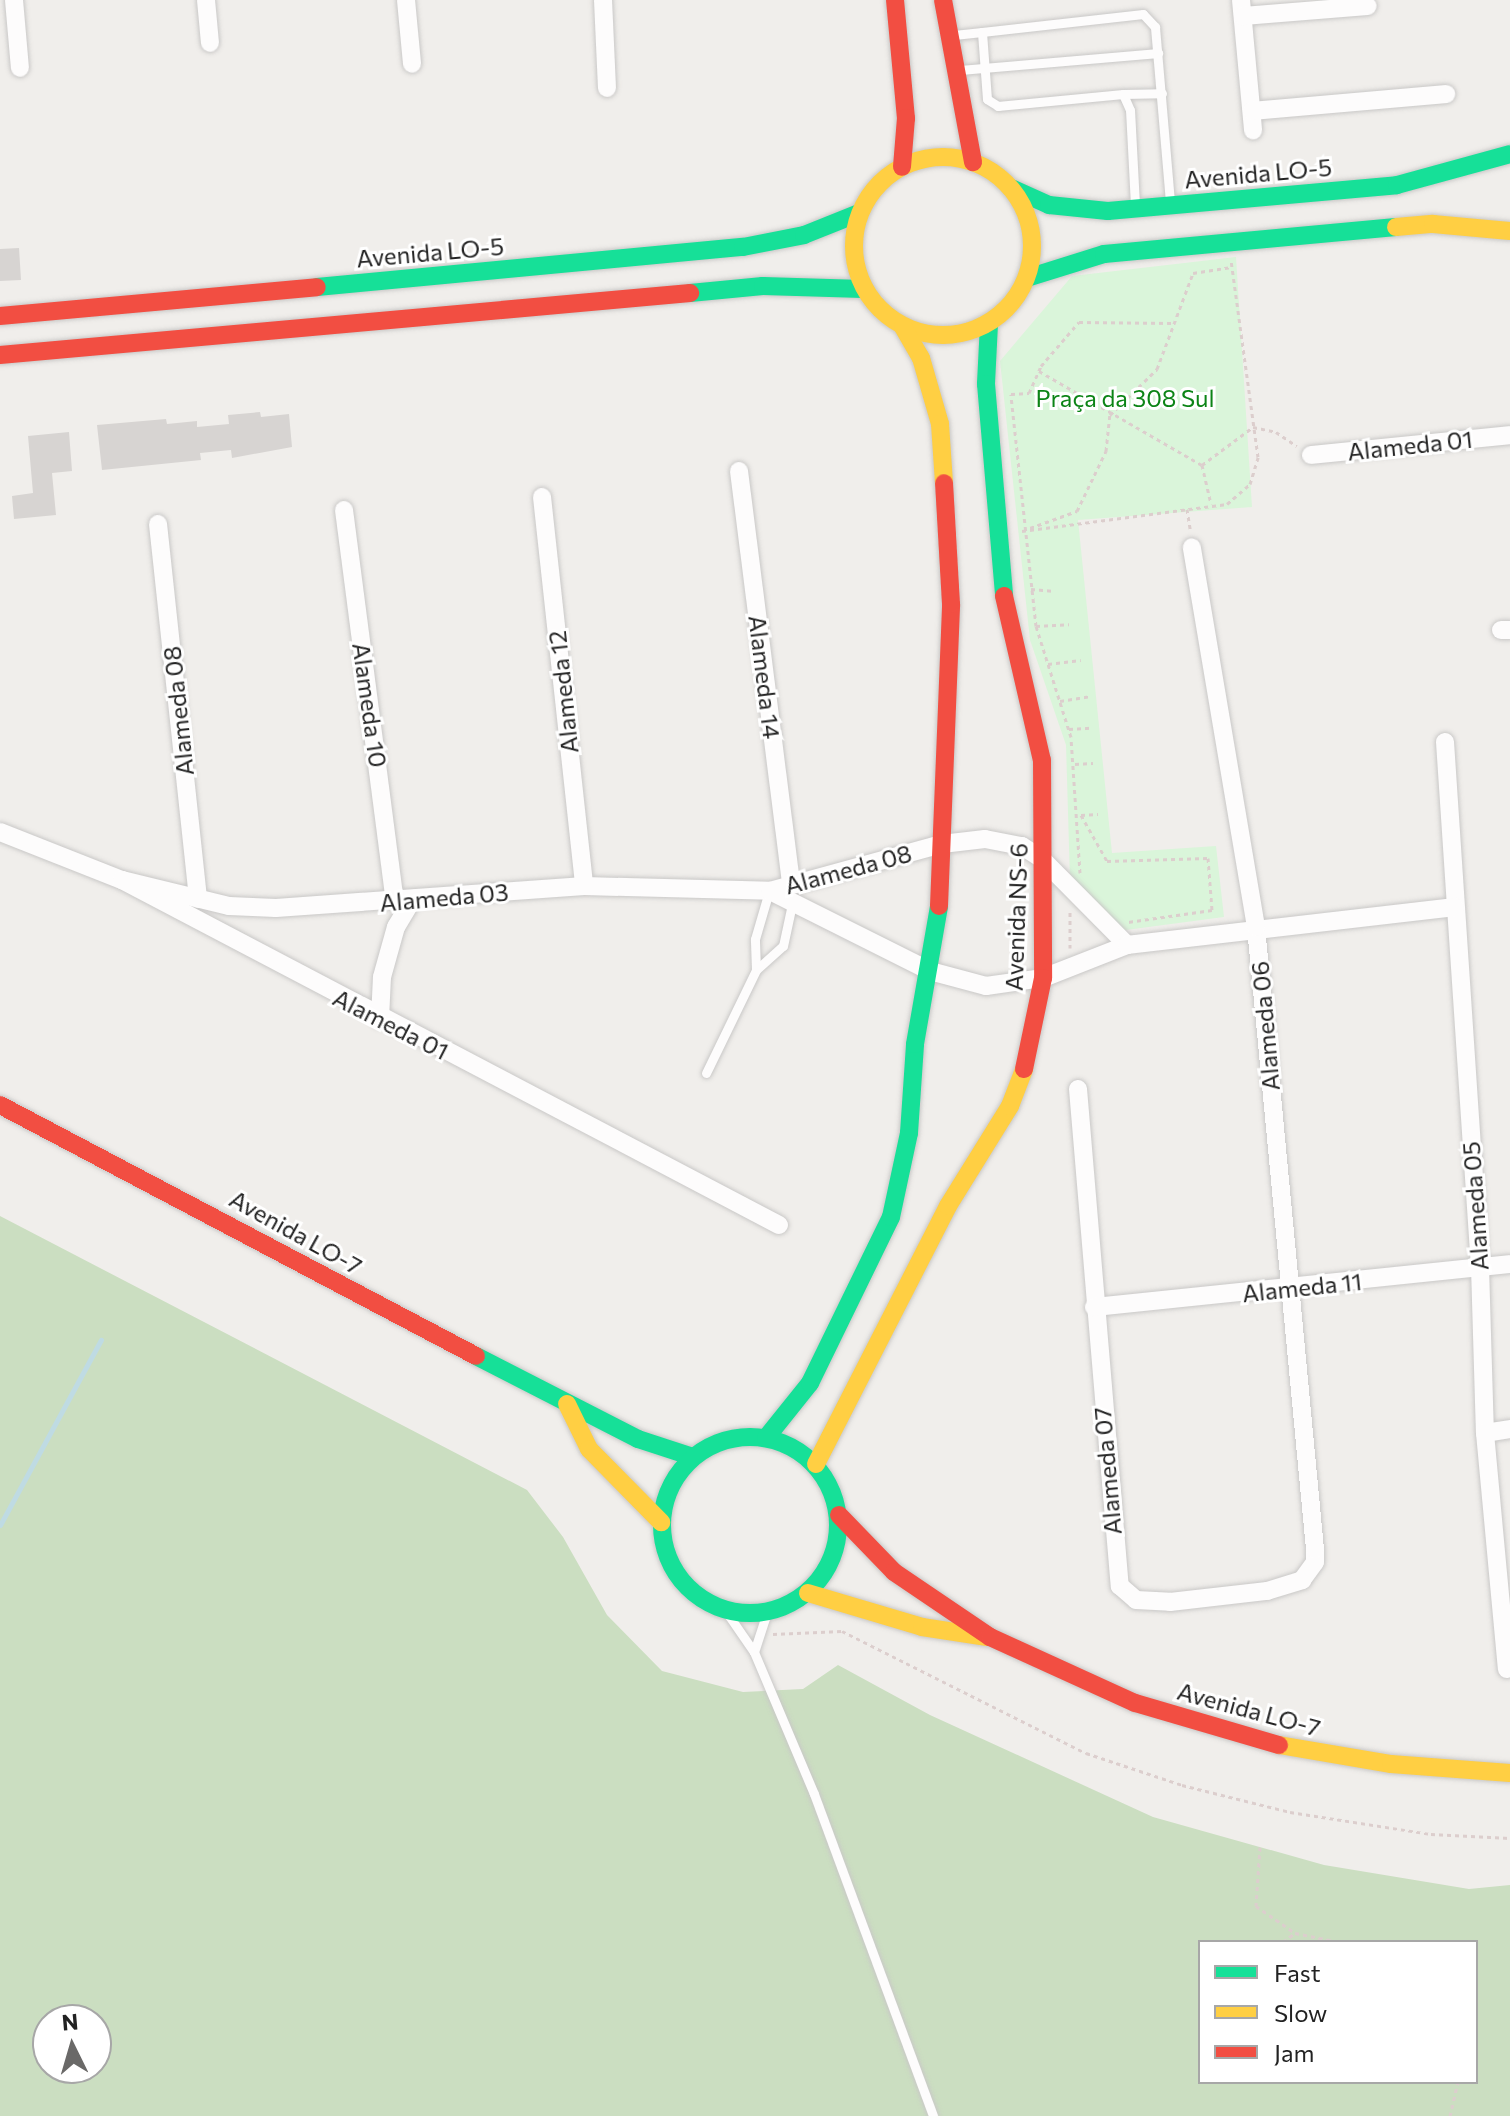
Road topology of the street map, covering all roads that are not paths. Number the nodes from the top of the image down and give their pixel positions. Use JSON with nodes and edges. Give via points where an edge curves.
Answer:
{"nodes":[{"id":1,"x":14,"y":0,"type":"edge"},
{"id":2,"x":206,"y":0,"type":"edge"},
{"id":3,"x":406,"y":0,"type":"edge"},
{"id":4,"x":603,"y":0,"type":"edge"},
{"id":5,"x":895,"y":0,"type":"edge"},
{"id":6,"x":943,"y":0,"type":"edge"},
{"id":7,"x":1368,"y":6,"type":"dead end"},
{"id":8,"x":1242,"y":8,"type":"edge"},
{"id":9,"x":982,"y":32,"type":"junction"},
{"id":10,"x":947,"y":35,"type":"junction"},
{"id":11,"x":210,"y":43,"type":"dead end"},
{"id":12,"x":1158,"y":53,"type":"junction"},
{"id":13,"x":412,"y":64,"type":"dead end"},
{"id":14,"x":985,"y":67,"type":"junction"},
{"id":15,"x":20,"y":68,"type":"dead end"},
{"id":16,"x":953,"y":71,"type":"junction"},
{"id":17,"x":607,"y":88,"type":"dead end"},
{"id":18,"x":1162,"y":93,"type":"junction"},
{"id":19,"x":1123,"y":94,"type":"junction"},
{"id":20,"x":1446,"y":94,"type":"dead end"},
{"id":21,"x":1510,"y":154,"type":"edge"},
{"id":22,"x":973,"y":162,"type":"junction"},
{"id":23,"x":902,"y":167,"type":"junction"},
{"id":24,"x":1011,"y":188,"type":"junction"},
{"id":25,"x":1171,"y":205,"type":"junction"},
{"id":26,"x":1135,"y":208,"type":"junction"},
{"id":27,"x":859,"y":213,"type":"junction"},
{"id":28,"x":1510,"y":231,"type":"edge"},
{"id":29,"x":1027,"y":278,"type":"junction"},
{"id":30,"x":863,"y":289,"type":"junction"},
{"id":31,"x":0,"y":316,"type":"edge"},
{"id":32,"x":989,"y":324,"type":"junction"},
{"id":33,"x":903,"y":327,"type":"junction"},
{"id":34,"x":0,"y":355,"type":"edge"},
{"id":35,"x":1510,"y":435,"type":"edge"},
{"id":36,"x":1311,"y":455,"type":"road end"},
{"id":37,"x":739,"y":471,"type":"dead end"},
{"id":38,"x":542,"y":497,"type":"dead end"},
{"id":39,"x":344,"y":510,"type":"dead end"},
{"id":40,"x":158,"y":524,"type":"dead end"},
{"id":41,"x":1192,"y":547,"type":"dead end"},
{"id":42,"x":1445,"y":742,"type":"dead end"},
{"id":43,"x":0,"y":832,"type":"edge"},
{"id":44,"x":942,"y":844,"type":"junction"},
{"id":45,"x":1042,"y":859,"type":"junction"},
{"id":46,"x":122,"y":880,"type":"junction"},
{"id":47,"x":791,"y":882,"type":"junction"},
{"id":48,"x":584,"y":886,"type":"junction"},
{"id":49,"x":770,"y":891,"type":"junction"},
{"id":50,"x":198,"y":899,"type":"junction"},
{"id":51,"x":404,"y":900,"type":"junction"},
{"id":52,"x":792,"y":904,"type":"junction"},
{"id":53,"x":1455,"y":907,"type":"junction"},
{"id":54,"x":1256,"y":927,"type":"junction"},
{"id":55,"x":1127,"y":945,"type":"junction"},
{"id":56,"x":756,"y":970,"type":"junction"},
{"id":57,"x":930,"y":971,"type":"junction"},
{"id":58,"x":1043,"y":978,"type":"junction"},
{"id":59,"x":380,"y":1019,"type":"junction"},
{"id":60,"x":706,"y":1073,"type":"dead end"},
{"id":61,"x":1078,"y":1089,"type":"dead end"},
{"id":62,"x":0,"y":1105,"type":"edge"},
{"id":63,"x":779,"y":1225,"type":"dead end"},
{"id":64,"x":1510,"y":1264,"type":"edge"},
{"id":65,"x":1480,"y":1267,"type":"junction"},
{"id":66,"x":1289,"y":1289,"type":"junction"},
{"id":67,"x":1094,"y":1307,"type":"junction"},
{"id":68,"x":567,"y":1404,"type":"junction"},
{"id":69,"x":1510,"y":1429,"type":"edge"},
{"id":70,"x":1485,"y":1433,"type":"junction"},
{"id":71,"x":766,"y":1438,"type":"junction"},
{"id":72,"x":693,"y":1457,"type":"junction"},
{"id":73,"x":816,"y":1464,"type":"junction"},
{"id":74,"x":1311,"y":1509,"type":"joint"},
{"id":75,"x":839,"y":1515,"type":"junction"},
{"id":76,"x":661,"y":1522,"type":"junction"},
{"id":77,"x":808,"y":1593,"type":"junction"},
{"id":78,"x":725,"y":1610,"type":"junction"},
{"id":79,"x":767,"y":1612,"type":"junction"},
{"id":80,"x":990,"y":1637,"type":"junction"},
{"id":81,"x":754,"y":1652,"type":"junction"},
{"id":82,"x":1507,"y":1669,"type":"dead end"},
{"id":83,"x":1510,"y":1773,"type":"edge"},
{"id":84,"x":933,"y":2116,"type":"edge"}],
"edges":[{"from":1,"to":15,"type":"street"},
{"from":2,"to":11,"type":"street"},
{"from":3,"to":13,"type":"street"},
{"from":4,"to":17,"type":"street"},
{"from":5,"to":23,"type":"street","via":[[906,118]]},
{"from":6,"to":10,"type":"street"},
{"from":7,"to":8,"type":"street"},
{"from":8,"to":20,"type":"street","via":[[1253,120]]},
{"from":9,"to":10,"type":"lane"},
{"from":9,"to":12,"type":"lane","via":[[1143,14],[1155,27]]},
{"from":9,"to":14,"type":"lane"},
{"from":10,"to":16,"type":"street"},
{"from":12,"to":14,"type":"lane"},
{"from":12,"to":18,"type":"lane"},
{"from":14,"to":16,"type":"lane"},
{"from":14,"to":19,"type":"lane","via":[[987,99],[998,106]]},
{"from":16,"to":22,"type":"street"},
{"from":18,"to":19,"type":"lane"},
{"from":18,"to":25,"type":"lane"},
{"from":19,"to":26,"type":"lane","via":[[1130,110]]},
{"from":21,"to":25,"type":"street","name":"Avenida LO-5","via":[[1397,185]]},
{"from":22,"to":23,"type":"street","via":[[925,158]]},
{"from":22,"to":24,"type":"street"},
{"from":23,"to":27,"type":"street","via":[[876,186]]},
{"from":24,"to":26,"type":"street","name":"Avenida LO-5","via":[[1074,210]]},
{"from":24,"to":29,"type":"street","via":[[1028,215],[1033,246]]},
{"from":25,"to":26,"type":"street","name":"Avenida LO-5"},
{"from":27,"to":30,"type":"street","via":[[854,251]]},
{"from":27,"to":31,"type":"street","name":"Avenida LO-5","via":[[804,235],[743,247]]},
{"from":28,"to":29,"type":"street","via":[[1433,224],[1228,240],[1104,254]]},
{"from":29,"to":32,"type":"street","via":[[1018,296]]},
{"from":30,"to":33,"type":"street","via":[[880,311]]},
{"from":30,"to":34,"type":"street","via":[[763,286]]},
{"from":32,"to":33,"type":"street","via":[[961,334],[932,335]]},
{"from":32,"to":45,"type":"street","name":"Avenida NS-6","via":[[986,384],[1005,604],[1041,750]]},
{"from":33,"to":44,"type":"street","via":[[921,358],[941,439],[951,604]]},
{"from":35,"to":36,"type":"street","name":"Alameda 01"},
{"from":37,"to":47,"type":"street","name":"Alameda 14"},
{"from":38,"to":48,"type":"street","name":"Alameda 12"},
{"from":39,"to":51,"type":"street","name":"Alameda 10"},
{"from":40,"to":50,"type":"street","name":"Alameda 08"},
{"from":41,"to":54,"type":"street","name":"Alameda 06"},
{"from":42,"to":53,"type":"street","name":"Alameda 05"},
{"from":43,"to":46,"type":"street","name":"Alameda 01"},
{"from":44,"to":45,"type":"street","name":"Alameda 08","via":[[1004,841]]},
{"from":44,"to":47,"type":"street","name":"Alameda 08"},
{"from":44,"to":57,"type":"street","via":[[944,874]]},
{"from":45,"to":55,"type":"street","name":"Alameda 08","via":[[1076,884]]},
{"from":45,"to":58,"type":"street","name":"Avenida NS-6"},
{"from":46,"to":50,"type":"street","name":"Alameda 03"},
{"from":46,"to":59,"type":"street","name":"Alameda 01"},
{"from":47,"to":49,"type":"street","name":"Alameda 08"},
{"from":48,"to":49,"type":"street","name":"Alameda 03"},
{"from":48,"to":51,"type":"street","name":"Alameda 03"},
{"from":49,"to":52,"type":"street","name":"Alameda 08"},
{"from":49,"to":56,"type":"lane","via":[[755,939]]},
{"from":50,"to":51,"type":"street","name":"Alameda 03","via":[[276,908]]},
{"from":51,"to":59,"type":"street","via":[[382,977]]},
{"from":52,"to":56,"type":"lane","via":[[783,946]]},
{"from":52,"to":57,"type":"street","name":"Alameda 08"},
{"from":53,"to":54,"type":"street","name":"Alameda 08"},
{"from":53,"to":65,"type":"street","name":"Alameda 05"},
{"from":54,"to":55,"type":"street","name":"Alameda 08"},
{"from":54,"to":66,"type":"street","name":"Alameda 06"},
{"from":55,"to":58,"type":"street","name":"Alameda 08"},
{"from":56,"to":60,"type":"lane"},
{"from":57,"to":58,"type":"street","name":"Alameda 08","via":[[986,986]]},
{"from":57,"to":71,"type":"street","via":[[915,1044],[909,1133],[891,1217],[810,1383]]},
{"from":58,"to":73,"type":"street","name":"Avenida NS-6","via":[[1027,1060],[1010,1106],[948,1206]]},
{"from":59,"to":63,"type":"street","name":"Alameda 01"},
{"from":61,"to":67,"type":"street","name":"Alameda 07"},
{"from":62,"to":68,"type":"street","name":"Avenida LO-7"},
{"from":64,"to":65,"type":"street","name":"Alameda 11"},
{"from":65,"to":66,"type":"street","name":"Alameda 11"},
{"from":65,"to":70,"type":"street","name":"Alameda 05"},
{"from":66,"to":67,"type":"street","name":"Alameda 11"},
{"from":66,"to":74,"type":"street","name":"Alameda 06"},
{"from":67,"to":74,"type":"street","name":"Alameda 07","via":[[1112,1531],[1125,1595],[1170,1602],[1267,1591],[1302,1580],[1315,1562]]},
{"from":68,"to":72,"type":"street","name":"Avenida LO-7","via":[[638,1439]]},
{"from":68,"to":76,"type":"street","via":[[589,1449]]},
{"from":69,"to":70,"type":"street"},
{"from":70,"to":82,"type":"street","name":"Alameda 05"},
{"from":71,"to":72,"type":"street","via":[[727,1439]]},
{"from":71,"to":73,"type":"street","via":[[793,1447]]},
{"from":72,"to":76,"type":"street","via":[[671,1487]]},
{"from":73,"to":75,"type":"street"},
{"from":75,"to":77,"type":"street","via":[[833,1558]]},
{"from":75,"to":80,"type":"street","name":"Avenida LO-7","via":[[894,1572]]},
{"from":76,"to":78,"type":"street","via":[[665,1551],[678,1577],[699,1597]]},
{"from":77,"to":79,"type":"street"},
{"from":77,"to":80,"type":"street","name":"Avenida LO-7","via":[[922,1627]]},
{"from":78,"to":79,"type":"street"},
{"from":78,"to":81,"type":"lane"},
{"from":79,"to":81,"type":"lane"},
{"from":80,"to":83,"type":"street","name":"Avenida LO-7","via":[[1135,1703],[1267,1743],[1391,1764]]},
{"from":81,"to":84,"type":"lane","via":[[814,1794]]}]}
